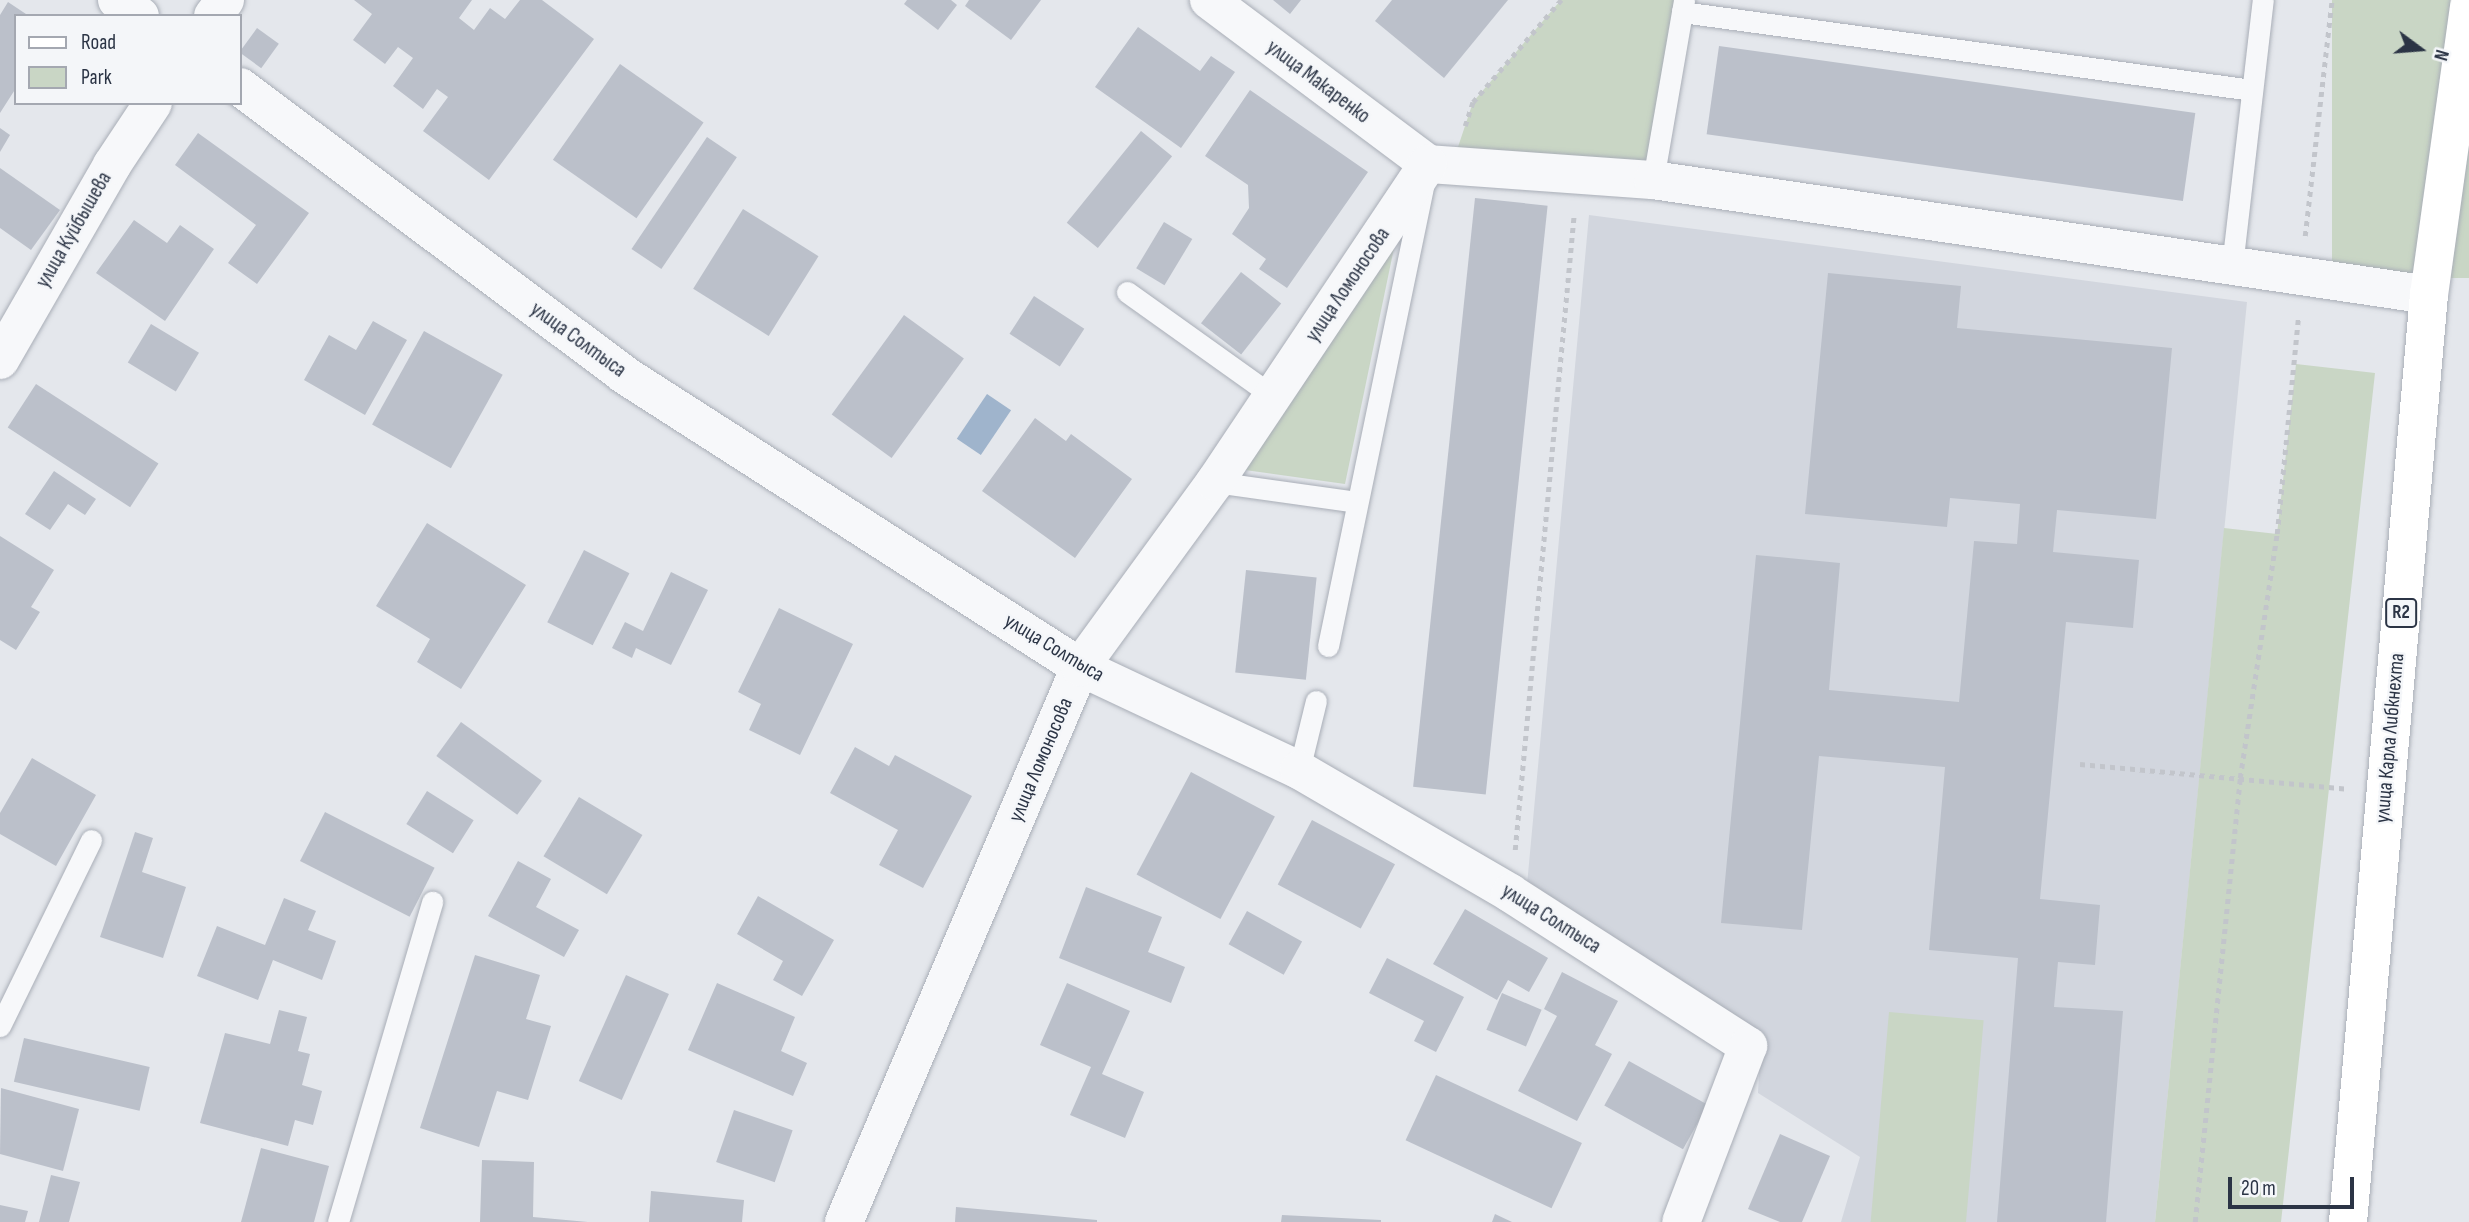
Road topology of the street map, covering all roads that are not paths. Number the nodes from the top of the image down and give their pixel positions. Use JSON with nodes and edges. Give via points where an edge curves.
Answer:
{"nodes":[{"id":1,"x":117,"y":0,"type":"edge"},
{"id":2,"x":1209,"y":0,"type":"edge"},
{"id":3,"x":2263,"y":0,"type":"edge"},
{"id":4,"x":2469,"y":5,"type":"edge"},
{"id":5,"x":1683,"y":6,"type":"edge"},
{"id":6,"x":137,"y":14,"type":"edge"},
{"id":7,"x":242,"y":88,"type":"edge"},
{"id":8,"x":2252,"y":90,"type":"junction"},
{"id":9,"x":152,"y":105,"type":"edge"},
{"id":10,"x":1440,"y":165,"type":"junction"},
{"id":11,"x":1653,"y":180,"type":"junction"},
{"id":12,"x":2232,"y":265,"type":"junction"},
{"id":13,"x":1128,"y":292,"type":"dead end"},
{"id":14,"x":2429,"y":295,"type":"junction"},
{"id":15,"x":0,"y":360,"type":"edge"},
{"id":16,"x":1273,"y":397,"type":"junction"},
{"id":17,"x":1215,"y":482,"type":"junction"},
{"id":18,"x":1357,"y":502,"type":"junction"},
{"id":19,"x":1328,"y":646,"type":"dead end"},
{"id":20,"x":1080,"y":667,"type":"junction"},
{"id":21,"x":1316,"y":701,"type":"dead end"},
{"id":22,"x":1299,"y":770,"type":"junction"},
{"id":23,"x":91,"y":840,"type":"dead end"},
{"id":24,"x":432,"y":902,"type":"dead end"},
{"id":25,"x":0,"y":1026,"type":"edge"},
{"id":26,"x":338,"y":1222,"type":"edge"},
{"id":27,"x":844,"y":1222,"type":"edge"},
{"id":28,"x":1681,"y":1222,"type":"edge"},
{"id":29,"x":2348,"y":1222,"type":"edge"}],
"edges":[{"from":1,"to":6,"type":"street"},
{"from":2,"to":10,"type":"street","name":"улица Макаренко"},
{"from":3,"to":8,"type":"lane"},
{"from":4,"to":14,"type":"main road","name":"улица Карла Либкнехта","number":"R2"},
{"from":5,"to":8,"type":"lane"},
{"from":5,"to":11,"type":"lane"},
{"from":7,"to":20,"type":"street","name":"улица Солтыса","via":[[623,374]]},
{"from":8,"to":12,"type":"lane"},
{"from":9,"to":15,"type":"street","name":"улица Куйбышева"},
{"from":10,"to":11,"type":"street"},
{"from":10,"to":16,"type":"street","name":"улица Ломоносова"},
{"from":10,"to":18,"type":"lane"},
{"from":11,"to":12,"type":"street"},
{"from":12,"to":14,"type":"street"},
{"from":13,"to":16,"type":"lane"},
{"from":14,"to":29,"type":"main road","name":"улица Карла Либкнехта","number":"R2"},
{"from":16,"to":17,"type":"street","name":"улица Ломоносова"},
{"from":17,"to":18,"type":"lane"},
{"from":17,"to":20,"type":"street","name":"улица Ломоносова"},
{"from":18,"to":19,"type":"lane"},
{"from":20,"to":22,"type":"street","name":"улица Солтыса"},
{"from":20,"to":27,"type":"street","name":"улица Ломоносова"},
{"from":21,"to":22,"type":"lane"},
{"from":22,"to":28,"type":"street","name":"улица Солтыса","via":[[1510,893],[1748,1046]]},
{"from":23,"to":25,"type":"lane"},
{"from":24,"to":26,"type":"lane"}]}
